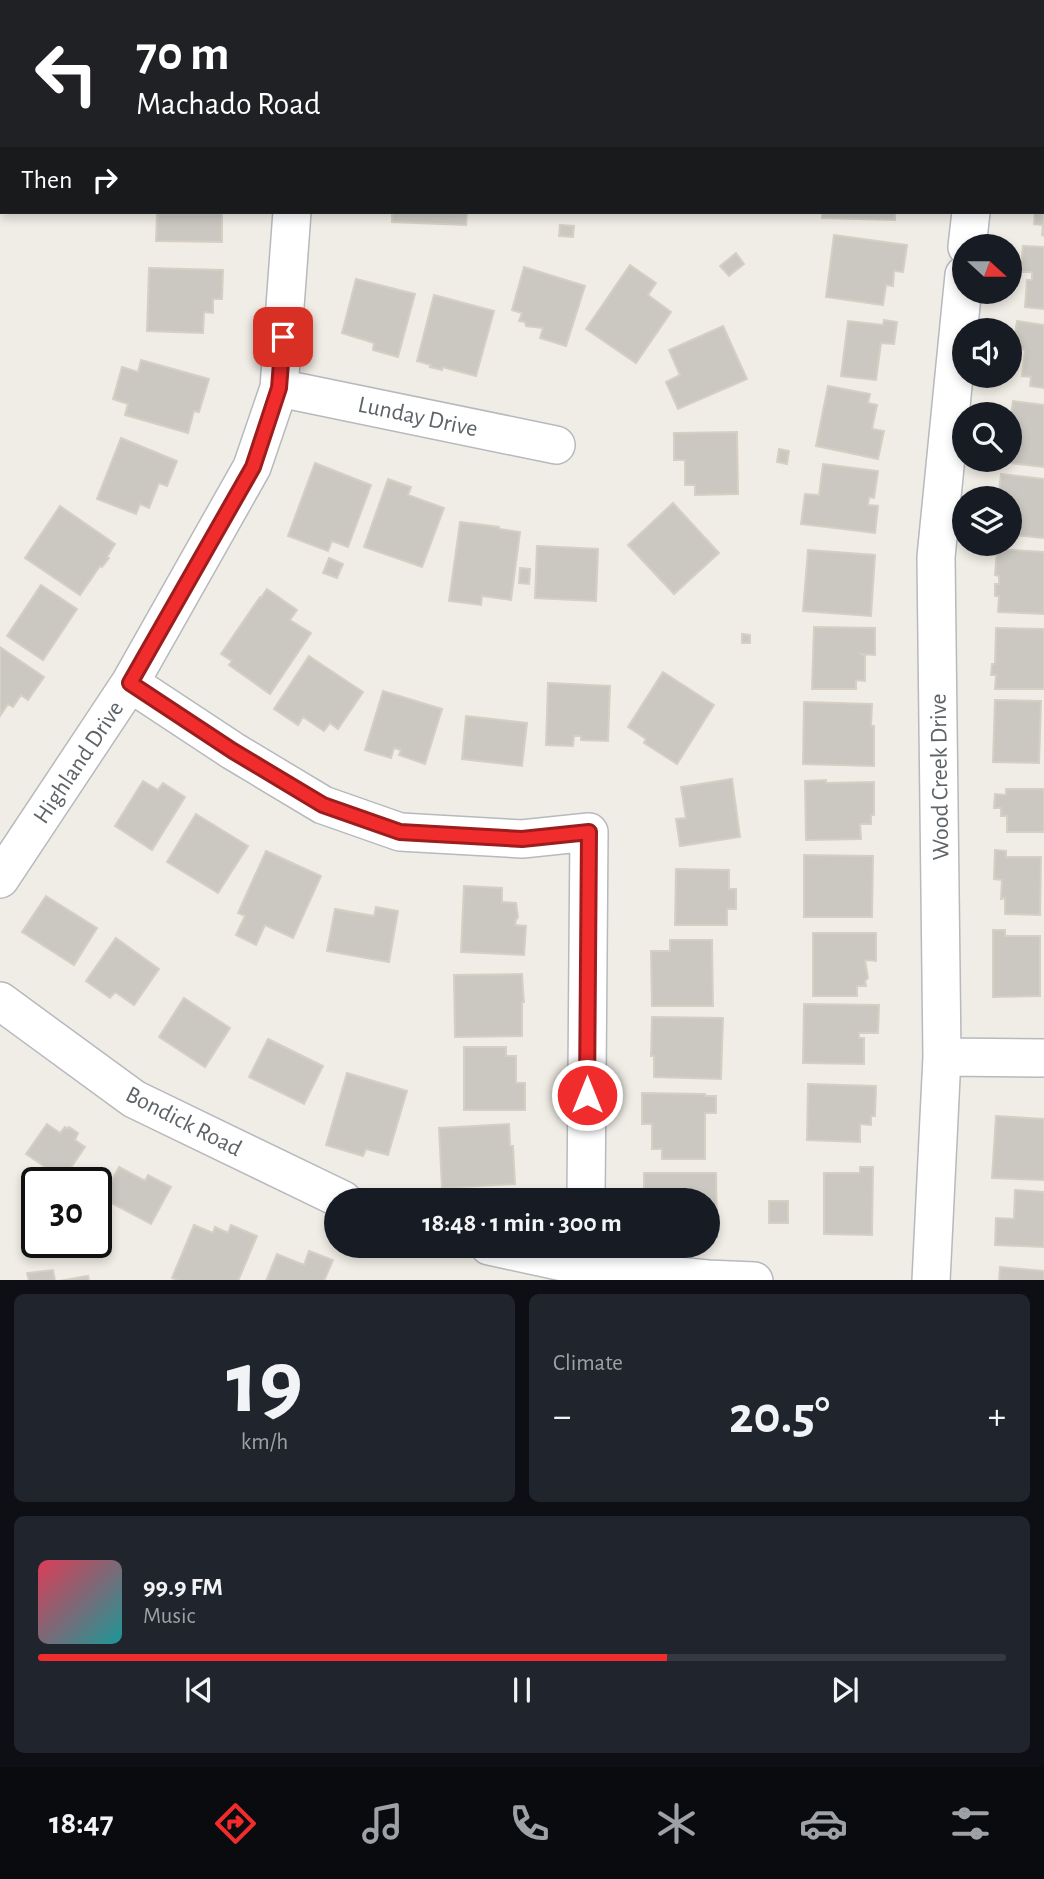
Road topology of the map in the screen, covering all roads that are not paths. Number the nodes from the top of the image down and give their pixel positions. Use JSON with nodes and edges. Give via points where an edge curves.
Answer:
{"nodes":[{"id":1,"x":292,"y":214,"type":"edge"},
{"id":2,"x":971,"y":214,"type":"edge"},
{"id":3,"x":968,"y":234,"type":"edge"},
{"id":4,"x":961,"y":304,"type":"edge"},
{"id":5,"x":279,"y":388,"type":"junction"},
{"id":6,"x":556,"y":444,"type":"dead end"},
{"id":7,"x":130,"y":683,"type":"junction"},
{"id":8,"x":0,"y":879,"type":"edge"},
{"id":9,"x":0,"y":1001,"type":"edge"},
{"id":10,"x":942,"y":1058,"type":"junction"},
{"id":11,"x":1044,"y":1058,"type":"edge"},
{"id":12,"x":586,"y":1188,"type":"edge"},
{"id":13,"x":324,"y":1191,"type":"edge"},
{"id":14,"x":597,"y":1258,"type":"edge"},
{"id":15,"x":754,"y":1280,"type":"edge"},
{"id":16,"x":931,"y":1280,"type":"edge"}],
"edges":[{"from":1,"to":5,"type":"street","name":"Highland Drive"},
{"from":2,"to":3,"type":"street"},
{"from":4,"to":10,"type":"street","name":"Wood Creek Drive","via":[[936,557]]},
{"from":5,"to":6,"type":"street","name":"Lunday Drive"},
{"from":5,"to":7,"type":"street","name":"Highland Drive","via":[[253,467]]},
{"from":7,"to":8,"type":"street","name":"Highland Drive"},
{"from":7,"to":12,"type":"street","via":[[323,805],[400,832],[522,839],[589,832]]},
{"from":9,"to":13,"type":"street","name":"Bondick Road","via":[[134,1099]]},
{"from":10,"to":11,"type":"street"},
{"from":10,"to":16,"type":"street","name":"Wood Creek Drive"},
{"from":14,"to":15,"type":"street","via":[[707,1279]]}]}
